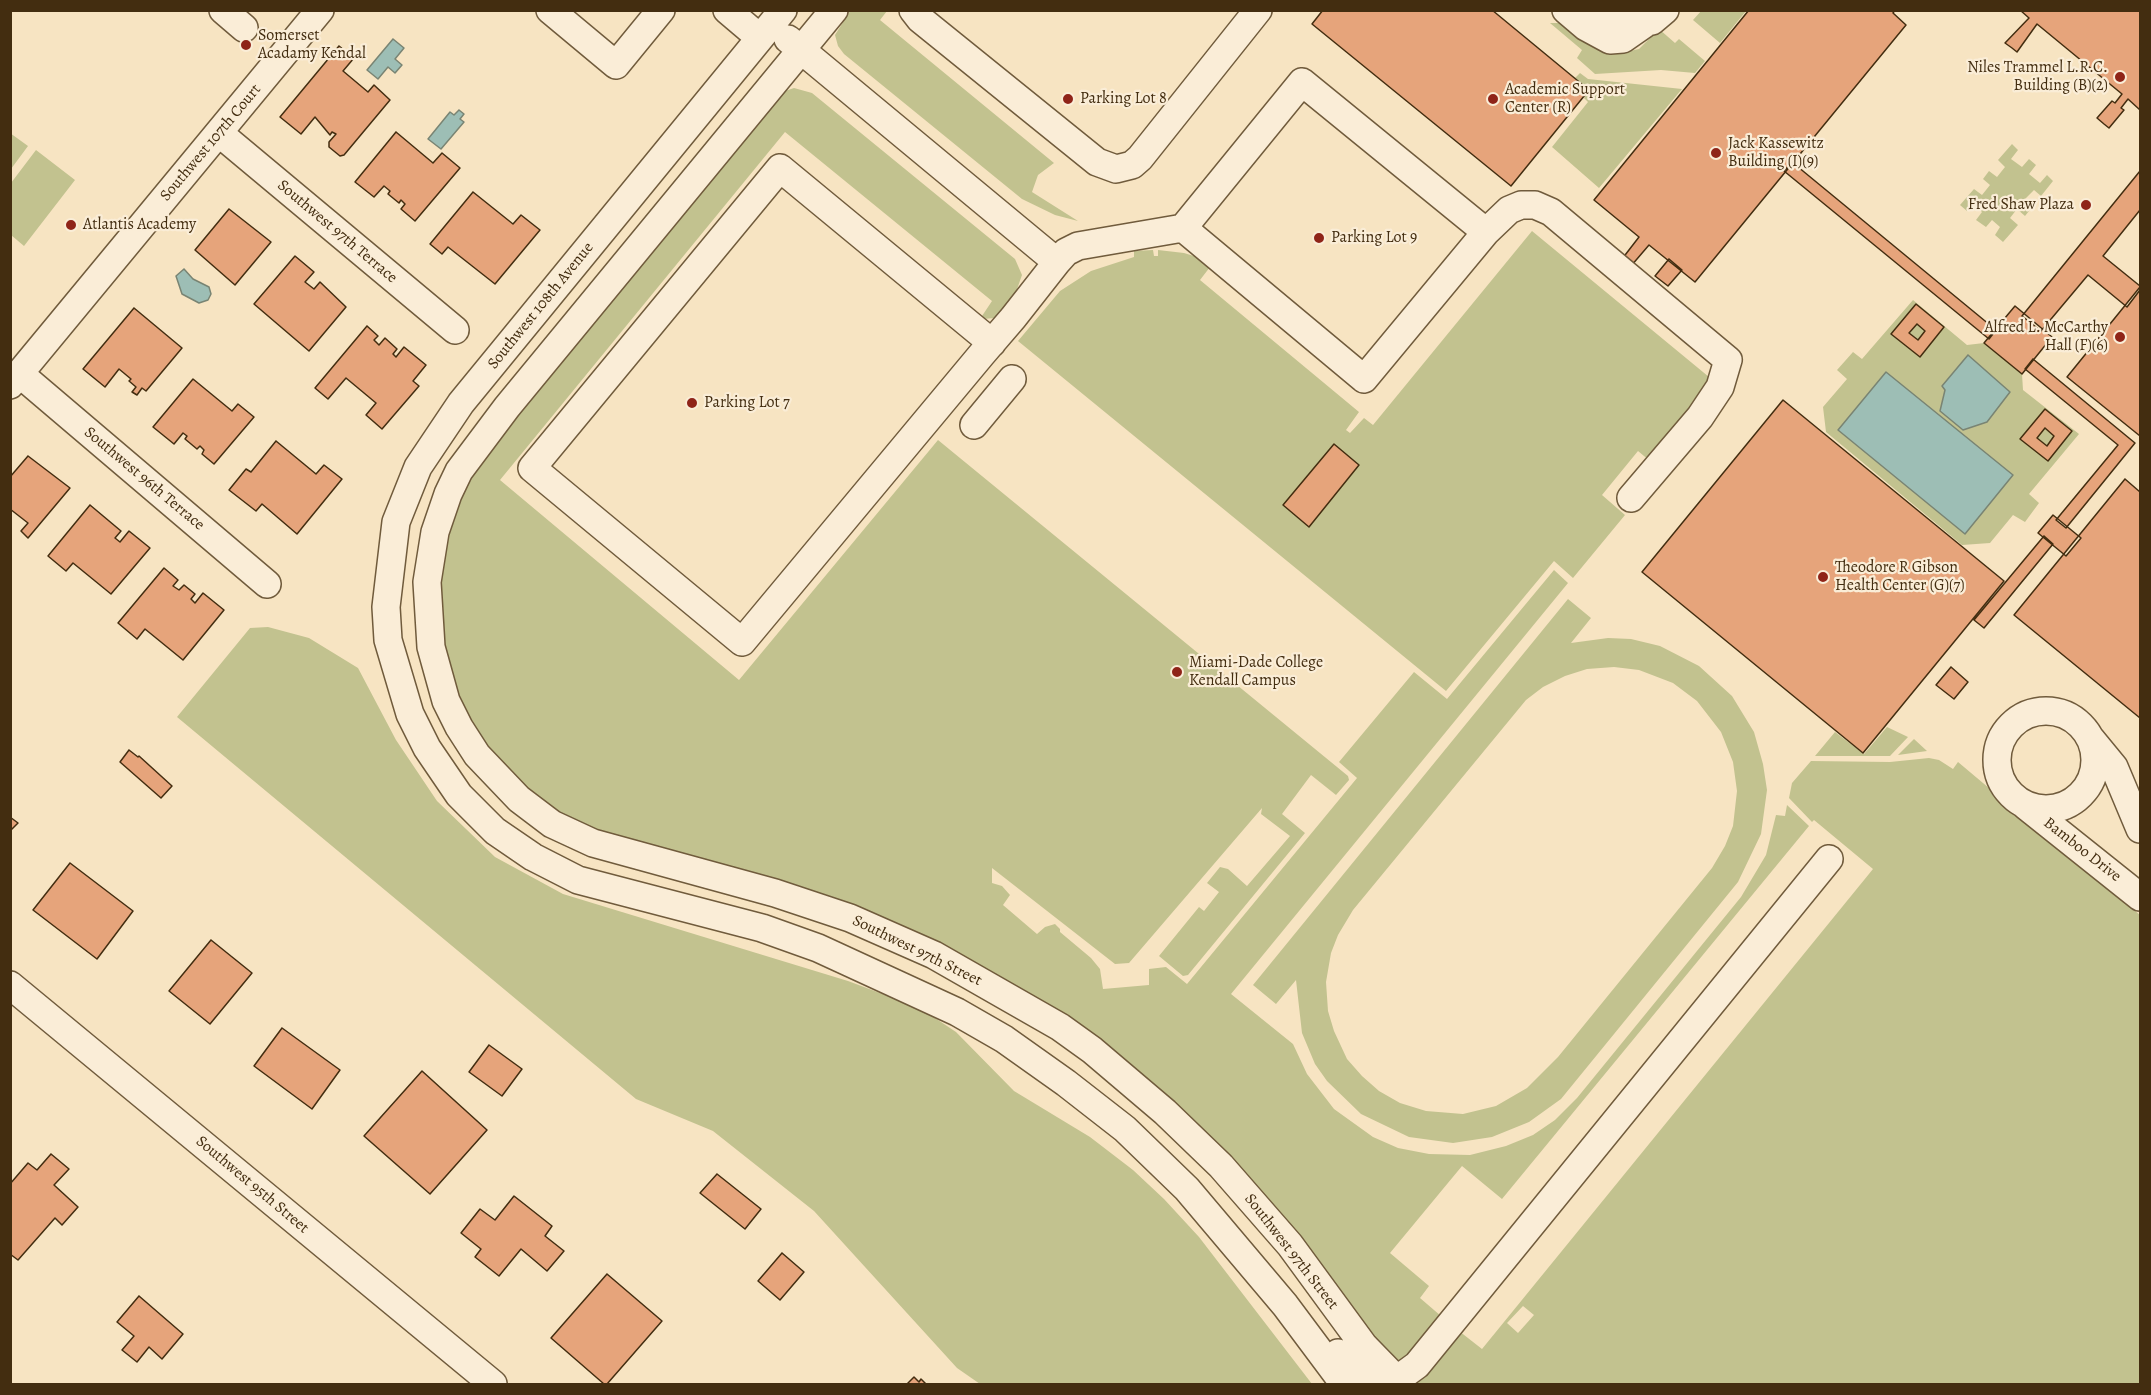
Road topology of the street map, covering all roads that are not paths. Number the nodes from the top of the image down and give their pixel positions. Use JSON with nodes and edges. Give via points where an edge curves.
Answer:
{"nodes":[{"id":1,"x":223,"y":10,"type":"edge"},
{"id":2,"x":320,"y":10,"type":"edge"},
{"id":3,"x":550,"y":10,"type":"edge"},
{"id":4,"x":661,"y":10,"type":"edge"},
{"id":5,"x":727,"y":10,"type":"edge"},
{"id":6,"x":834,"y":10,"type":"edge"},
{"id":7,"x":913,"y":10,"type":"edge"},
{"id":8,"x":1258,"y":10,"type":"edge"},
{"id":9,"x":1566,"y":10,"type":"edge"},
{"id":10,"x":1602,"y":10,"type":"edge"},
{"id":11,"x":1656,"y":17,"type":"edge"},
{"id":12,"x":771,"y":25,"type":"edge"},
{"id":13,"x":244,"y":28,"type":"dead end"},
{"id":14,"x":801,"y":50,"type":"junction"},
{"id":15,"x":219,"y":133,"type":"junction"},
{"id":16,"x":1184,"y":228,"type":"junction"},
{"id":17,"x":1486,"y":232,"type":"junction"},
{"id":18,"x":1058,"y":262,"type":"junction"},
{"id":19,"x":455,"y":330,"type":"dead end"},
{"id":20,"x":992,"y":343,"type":"junction"},
{"id":21,"x":1012,"y":379,"type":"dead end"},
{"id":22,"x":15,"y":380,"type":"edge"},
{"id":23,"x":974,"y":425,"type":"dead end"},
{"id":24,"x":1631,"y":498,"type":"dead end"},
{"id":25,"x":267,"y":584,"type":"dead end"},
{"id":26,"x":2089,"y":737,"type":"junction"},
{"id":27,"x":2135,"y":797,"type":"edge"},
{"id":28,"x":2022,"y":803,"type":"junction"},
{"id":29,"x":2140,"y":828,"type":"edge"},
{"id":30,"x":1829,"y":859,"type":"dead end"},
{"id":31,"x":2140,"y":897,"type":"edge"},
{"id":32,"x":818,"y":948,"type":"junction"},
{"id":33,"x":921,"y":950,"type":"junction"},
{"id":34,"x":10,"y":985,"type":"edge"},
{"id":35,"x":1285,"y":1305,"type":"junction"},
{"id":36,"x":1397,"y":1383,"type":"edge"},
{"id":37,"x":493,"y":1384,"type":"edge"},
{"id":38,"x":1344,"y":1384,"type":"edge"},
{"id":39,"x":1369,"y":1384,"type":"edge"}],
"edges":[{"from":1,"to":13,"type":"street"},
{"from":2,"to":15,"type":"street","name":"Southwest 107th Court"},
{"from":3,"to":4,"type":"street","via":[[616,65]]},
{"from":5,"to":12,"type":"street"},
{"from":6,"to":14,"type":"street"},
{"from":7,"to":8,"type":"street","via":[[1097,162],[1116,169],[1132,165],[1140,158]]},
{"from":9,"to":11,"type":"street","via":[[1610,40],[1623,39]]},
{"from":10,"to":11,"type":"street","via":[[1623,24]]},
{"from":12,"to":14,"type":"street"},
{"from":12,"to":32,"type":"street","name":"Southwest 108th Avenue","via":[[436,436],[413,477],[396,522],[387,581],[388,640],[403,696],[427,748],[459,795],[504,838],[533,858],[578,880],[762,928]]},
{"from":14,"to":18,"type":"street"},
{"from":14,"to":33,"type":"street","name":"Southwest 97th Street","via":[[472,450],[448,494],[435,532],[427,582],[429,633],[441,689],[466,739],[505,785],[552,824],[593,843],[818,907]]},
{"from":15,"to":19,"type":"street","name":"Southwest 97th Terrace"},
{"from":15,"to":22,"type":"street","name":"Southwest 107th Court"},
{"from":16,"to":17,"type":"street","via":[[1302,82]]},
{"from":16,"to":17,"type":"street","via":[[1364,379]]},
{"from":16,"to":18,"type":"street","via":[[1078,246]]},
{"from":17,"to":24,"type":"street","via":[[1509,210],[1521,206],[1551,212],[1728,360],[1720,387],[1700,417]]},
{"from":18,"to":20,"type":"street"},
{"from":20,"to":20,"type":"street","via":[[742,642],[532,468],[780,168]]},
{"from":21,"to":23,"type":"street"},
{"from":22,"to":25,"type":"street","name":"Southwest 96th Terrace"},
{"from":26,"to":27,"type":"street","name":"Bamboo Drive"},
{"from":26,"to":28,"type":"street","name":"Bamboo Drive","via":[[2094,749],[2094,772],[2084,792],[2055,808]]},
{"from":26,"to":28,"type":"street","name":"Bamboo Drive","via":[[2072,718],[2047,711],[2028,715],[2011,725],[1999,747],[1999,773],[2012,795]]},
{"from":27,"to":29,"type":"street","name":"Bamboo Drive"},
{"from":28,"to":31,"type":"street","name":"Bamboo Drive"},
{"from":30,"to":36,"type":"street","via":[[1417,1365]]},
{"from":32,"to":33,"type":"street","via":[[838,934],[894,954]]},
{"from":32,"to":35,"type":"street","via":[[914,990],[981,1025],[1094,1105],[1187,1189]]},
{"from":33,"to":36,"type":"street","name":"Southwest 97th Street","via":[[1060,1027],[1178,1124],[1264,1215]]},
{"from":34,"to":37,"type":"street","name":"Southwest 95th Street"},
{"from":35,"to":38,"type":"street"},
{"from":35,"to":39,"type":"street","via":[[1319,1328],[1350,1368]]}]}
